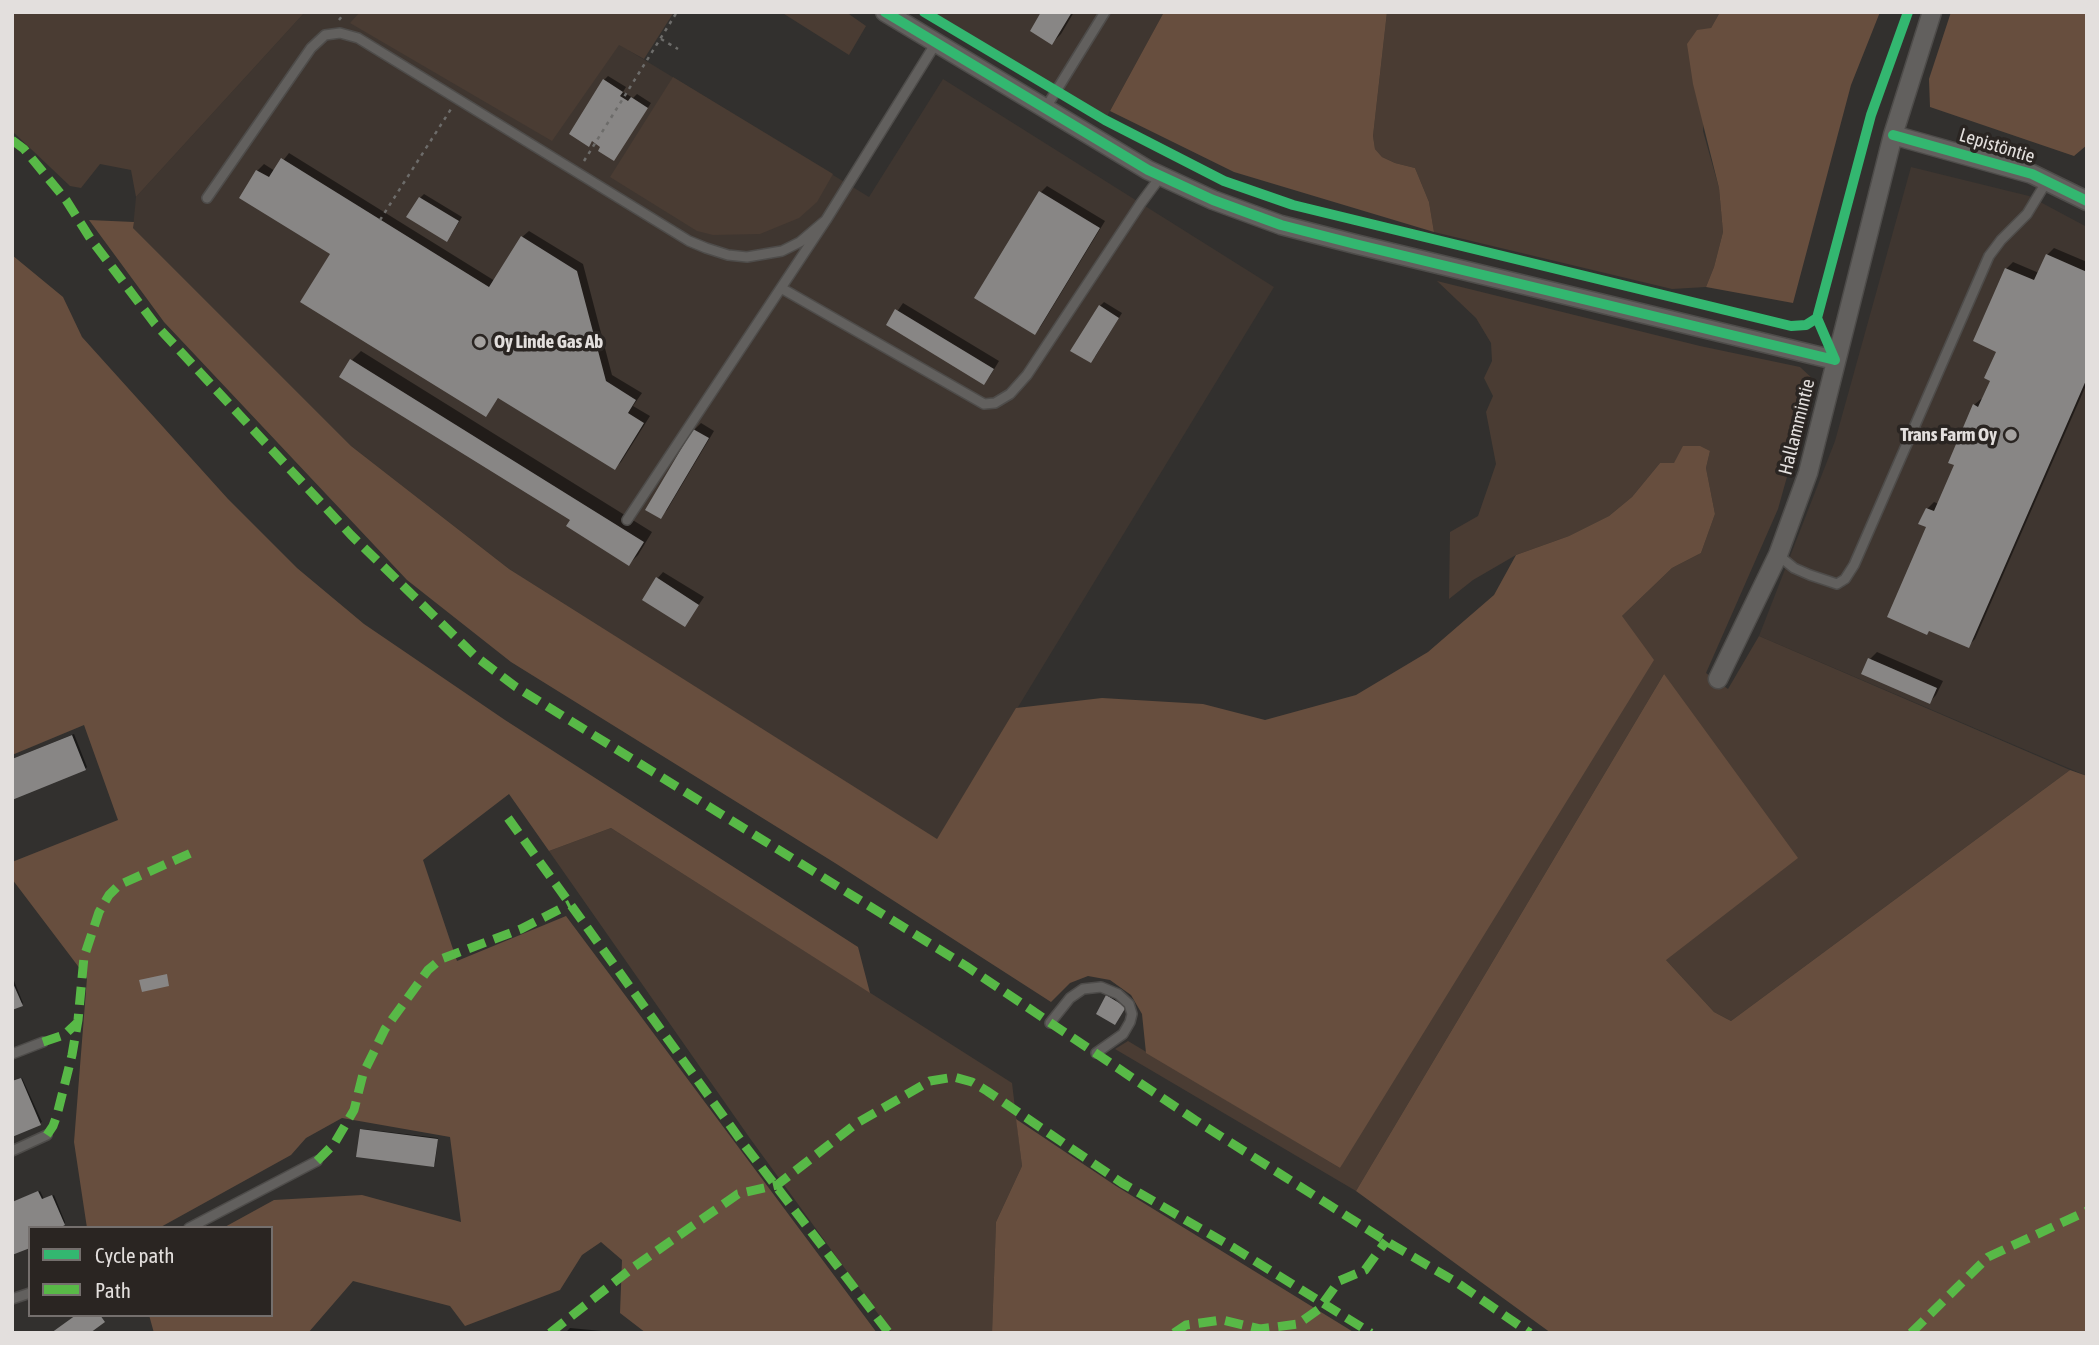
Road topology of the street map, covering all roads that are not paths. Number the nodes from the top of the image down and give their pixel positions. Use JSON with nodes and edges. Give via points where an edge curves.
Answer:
{"nodes":[{"id":1,"x":885,"y":12,"type":"edge"},
{"id":2,"x":1105,"y":12,"type":"edge"},
{"id":3,"x":1932,"y":12,"type":"edge"},
{"id":4,"x":936,"y":43,"type":"junction"},
{"id":5,"x":1045,"y":108,"type":"junction"},
{"id":6,"x":1893,"y":135,"type":"junction"},
{"id":7,"x":1161,"y":176,"type":"junction"},
{"id":8,"x":2047,"y":181,"type":"junction"},
{"id":9,"x":208,"y":198,"type":"dead end"},
{"id":10,"x":2087,"y":201,"type":"edge"},
{"id":11,"x":826,"y":220,"type":"junction"},
{"id":12,"x":781,"y":288,"type":"junction"},
{"id":13,"x":1835,"y":360,"type":"junction"},
{"id":14,"x":627,"y":520,"type":"dead end"},
{"id":15,"x":1778,"y":555,"type":"junction"},
{"id":16,"x":1718,"y":679,"type":"dead end"},
{"id":17,"x":1050,"y":1023,"type":"dead end"},
{"id":18,"x":43,"y":1042,"type":"dead end"},
{"id":19,"x":1096,"y":1053,"type":"dead end"},
{"id":20,"x":12,"y":1054,"type":"edge"},
{"id":21,"x":47,"y":1135,"type":"dead end"},
{"id":22,"x":12,"y":1151,"type":"edge"},
{"id":23,"x":317,"y":1161,"type":"dead end"},
{"id":24,"x":194,"y":1226,"type":"edge"}],
"edges":[{"from":1,"to":4,"type":"street"},
{"from":2,"to":5,"type":"lane"},
{"from":3,"to":6,"type":"street","name":"Hallammintie"},
{"from":4,"to":5,"type":"street"},
{"from":4,"to":11,"type":"lane"},
{"from":5,"to":7,"type":"street"},
{"from":6,"to":8,"type":"street","name":"Lepistöntie"},
{"from":6,"to":13,"type":"street","name":"Hallammintie"},
{"from":7,"to":12,"type":"lane","via":[[1027,375],[995,403],[984,404]]},
{"from":7,"to":13,"type":"street","via":[[1281,225]]},
{"from":8,"to":10,"type":"street","name":"Lepistöntie"},
{"from":8,"to":15,"type":"lane","via":[[2027,214],[1989,256],[1845,579],[1837,584],[1810,575]]},
{"from":9,"to":11,"type":"lane","via":[[311,48],[326,35],[340,33],[358,38],[706,248],[747,257],[782,251]]},
{"from":11,"to":12,"type":"lane"},
{"from":12,"to":14,"type":"lane"},
{"from":13,"to":15,"type":"street","name":"Hallammintie","via":[[1808,473]]},
{"from":15,"to":16,"type":"street","name":"Hallammintie"},
{"from":17,"to":19,"type":"lane","via":[[1083,989],[1101,987],[1118,994],[1132,1010],[1130,1022],[1123,1034]]},
{"from":18,"to":20,"type":"lane"},
{"from":21,"to":22,"type":"lane"},
{"from":23,"to":24,"type":"lane"}]}
